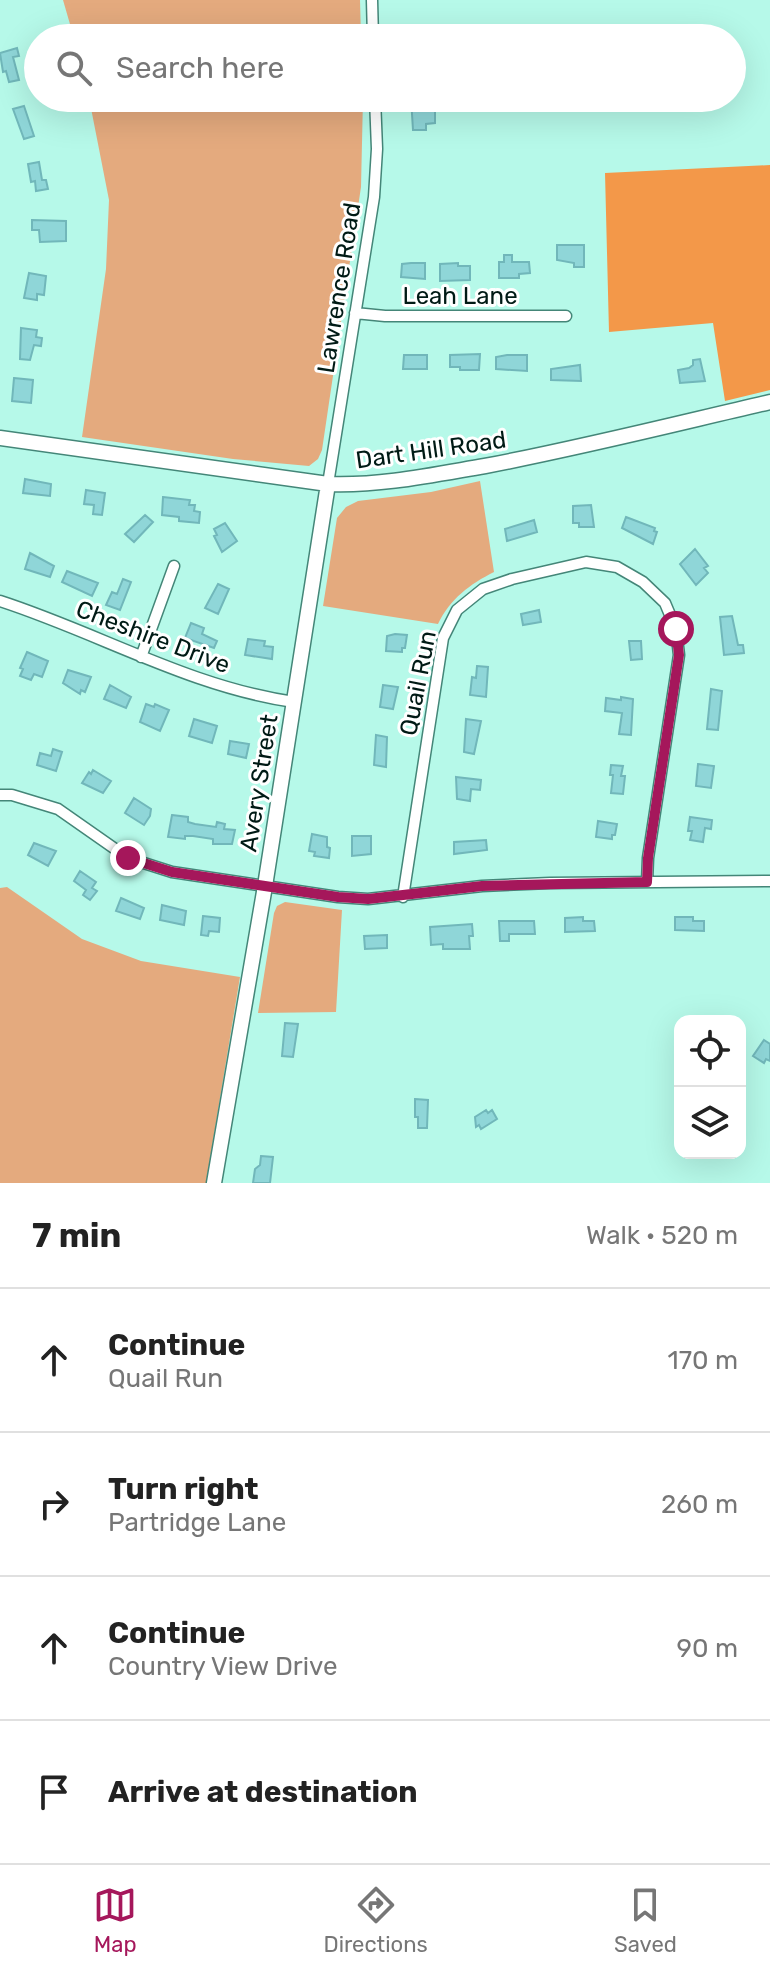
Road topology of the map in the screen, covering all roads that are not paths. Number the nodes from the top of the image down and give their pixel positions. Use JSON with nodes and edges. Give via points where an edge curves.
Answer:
{"nodes":[{"id":1,"x":372,"y":0,"type":"edge"},
{"id":2,"x":373,"y":24,"type":"edge"},
{"id":3,"x":376,"y":112,"type":"edge"},
{"id":4,"x":355,"y":313,"type":"junction"},
{"id":5,"x":566,"y":316,"type":"dead end"},
{"id":6,"x":770,"y":402,"type":"edge"},
{"id":7,"x":0,"y":438,"type":"edge"},
{"id":8,"x":328,"y":484,"type":"junction"},
{"id":9,"x":174,"y":566,"type":"dead end"},
{"id":10,"x":0,"y":601,"type":"edge"},
{"id":11,"x":141,"y":657,"type":"junction"},
{"id":12,"x":294,"y":702,"type":"junction"},
{"id":13,"x":0,"y":795,"type":"edge"},
{"id":14,"x":770,"y":881,"type":"edge"},
{"id":15,"x":647,"y":882,"type":"junction"},
{"id":16,"x":265,"y":886,"type":"junction"},
{"id":17,"x":403,"y":897,"type":"junction"},
{"id":18,"x":214,"y":1183,"type":"edge"}],
"edges":[{"from":1,"to":2,"type":"street"},
{"from":3,"to":4,"type":"street","name":"Lawrence Road","via":[[374,197]]},
{"from":4,"to":5,"type":"street","name":"Leah Lane"},
{"from":4,"to":8,"type":"street","name":"Lawrence Road"},
{"from":6,"to":8,"type":"main road","name":"Dart Hill Road","via":[[525,458],[416,478]]},
{"from":7,"to":8,"type":"main road","name":"Dart Hill Road"},
{"from":8,"to":12,"type":"main road","name":"Avery Street"},
{"from":9,"to":11,"type":"street"},
{"from":10,"to":11,"type":"street","name":"Cheshire Drive"},
{"from":11,"to":12,"type":"street","name":"Cheshire Drive","via":[[196,678]]},
{"from":12,"to":16,"type":"main road","name":"Avery Street"},
{"from":13,"to":16,"type":"street","via":[[58,809],[128,858],[172,872]]},
{"from":14,"to":15,"type":"street"},
{"from":15,"to":17,"type":"street","via":[[482,886]]},
{"from":15,"to":17,"type":"street","name":"Quail Run","via":[[679,655],[676,629],[665,603],[643,582],[617,567],[586,562],[483,589],[457,610],[443,638]]},
{"from":16,"to":17,"type":"street","via":[[353,898]]},
{"from":16,"to":18,"type":"main road","name":"Avery Street"}]}
